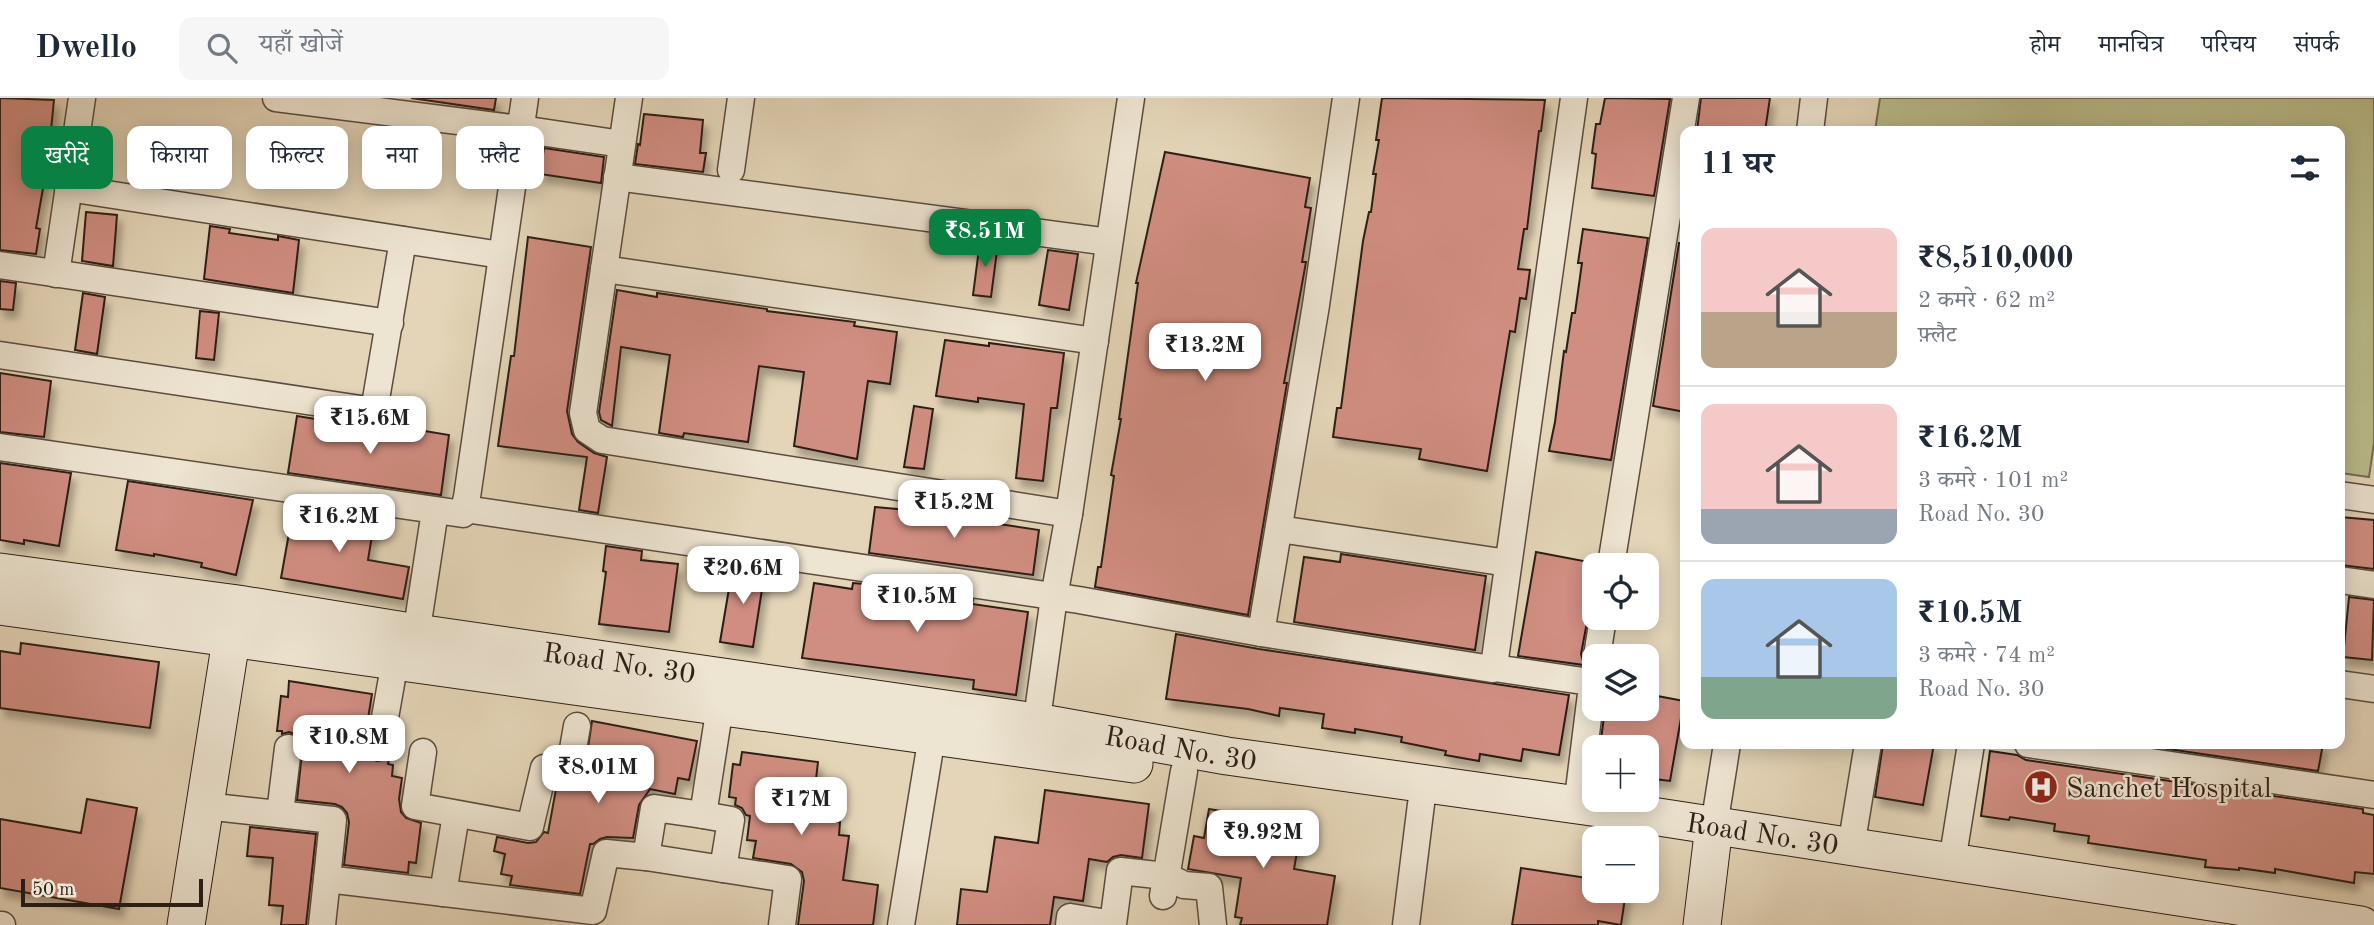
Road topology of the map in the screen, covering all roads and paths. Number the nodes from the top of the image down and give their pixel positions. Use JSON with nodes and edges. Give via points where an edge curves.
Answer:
{"nodes":[{"id":1,"x":82,"y":98,"type":"edge"},
{"id":2,"x":276,"y":98,"type":"edge"},
{"id":3,"x":525,"y":98,"type":"edge"},
{"id":4,"x":629,"y":98,"type":"edge"},
{"id":5,"x":741,"y":98,"type":"edge"},
{"id":6,"x":1131,"y":98,"type":"edge"},
{"id":7,"x":1346,"y":98,"type":"edge"},
{"id":8,"x":1574,"y":98,"type":"edge"},
{"id":9,"x":1686,"y":98,"type":"edge"},
{"id":10,"x":1814,"y":98,"type":"edge"},
{"id":11,"x":304,"y":100,"type":"edge"},
{"id":12,"x":78,"y":126,"type":"edge"},
{"id":13,"x":498,"y":126,"type":"edge"},
{"id":14,"x":520,"y":126,"type":"edge"},
{"id":15,"x":1682,"y":126,"type":"edge"},
{"id":16,"x":1811,"y":126,"type":"edge"},
{"id":17,"x":544,"y":133,"type":"edge"},
{"id":18,"x":1680,"y":135,"type":"edge"},
{"id":19,"x":622,"y":144,"type":"junction"},
{"id":20,"x":731,"y":170,"type":"dead end"},
{"id":21,"x":617,"y":177,"type":"junction"},
{"id":22,"x":68,"y":189,"type":"edge"},
{"id":23,"x":74,"y":189,"type":"edge"},
{"id":24,"x":511,"y":189,"type":"edge"},
{"id":25,"x":403,"y":240,"type":"junction"},
{"id":26,"x":1109,"y":243,"type":"junction"},
{"id":27,"x":501,"y":255,"type":"junction"},
{"id":28,"x":0,"y":265,"type":"edge"},
{"id":29,"x":604,"y":269,"type":"junction"},
{"id":30,"x":56,"y":274,"type":"junction"},
{"id":31,"x":390,"y":323,"type":"junction"},
{"id":32,"x":1095,"y":341,"type":"junction"},
{"id":33,"x":0,"y":355,"type":"edge"},
{"id":34,"x":0,"y":447,"type":"edge"},
{"id":35,"x":2345,"y":496,"type":"edge"},
{"id":36,"x":2374,"y":499,"type":"edge"},
{"id":37,"x":465,"y":509,"type":"junction"},
{"id":38,"x":435,"y":512,"type":"junction"},
{"id":39,"x":1069,"y":513,"type":"junction"},
{"id":40,"x":1279,"y":529,"type":"junction"},
{"id":41,"x":1613,"y":553,"type":"edge"},
{"id":42,"x":1508,"y":563,"type":"junction"},
{"id":43,"x":0,"y":572,"type":"edge"},
{"id":44,"x":2345,"y":581,"type":"edge"},
{"id":45,"x":2374,"y":585,"type":"edge"},
{"id":46,"x":1054,"y":597,"type":"junction"},
{"id":47,"x":0,"y":606,"type":"edge"},
{"id":48,"x":234,"y":621,"type":"junction"},
{"id":49,"x":1261,"y":633,"type":"junction"},
{"id":50,"x":408,"y":652,"type":"junction"},
{"id":51,"x":1494,"y":668,"type":"junction"},
{"id":52,"x":1582,"y":681,"type":"edge"},
{"id":53,"x":2345,"y":685,"type":"edge"},
{"id":54,"x":2374,"y":689,"type":"edge"},
{"id":55,"x":709,"y":695,"type":"junction"},
{"id":56,"x":1588,"y":721,"type":"edge"},
{"id":57,"x":577,"y":726,"type":"dead end"},
{"id":58,"x":932,"y":736,"type":"junction"},
{"id":59,"x":1034,"y":736,"type":"junction"},
{"id":60,"x":380,"y":746,"type":"dead end"},
{"id":61,"x":288,"y":748,"type":"dead end"},
{"id":62,"x":1726,"y":749,"type":"edge"},
{"id":63,"x":1867,"y":749,"type":"edge"},
{"id":64,"x":1970,"y":749,"type":"edge"},
{"id":65,"x":2062,"y":749,"type":"edge"},
{"id":66,"x":423,"y":752,"type":"dead end"},
{"id":67,"x":1184,"y":771,"type":"junction"},
{"id":68,"x":2374,"y":795,"type":"edge"},
{"id":69,"x":1421,"y":804,"type":"junction"},
{"id":70,"x":205,"y":806,"type":"junction"},
{"id":71,"x":1577,"y":806,"type":"junction"},
{"id":72,"x":280,"y":813,"type":"junction"},
{"id":73,"x":456,"y":814,"type":"junction"},
{"id":74,"x":704,"y":815,"type":"junction"},
{"id":75,"x":1582,"y":828,"type":"edge"},
{"id":76,"x":1712,"y":837,"type":"junction"},
{"id":77,"x":1659,"y":838,"type":"edge"},
{"id":78,"x":1851,"y":847,"type":"junction"},
{"id":79,"x":646,"y":858,"type":"junction"},
{"id":80,"x":1952,"y":862,"type":"junction"},
{"id":81,"x":723,"y":869,"type":"junction"},
{"id":82,"x":327,"y":879,"type":"junction"},
{"id":83,"x":1155,"y":888,"type":"junction"},
{"id":84,"x":443,"y":893,"type":"junction"},
{"id":85,"x":1199,"y":901,"type":"dead end"},
{"id":86,"x":186,"y":925,"type":"edge"},
{"id":87,"x":322,"y":925,"type":"edge"},
{"id":88,"x":782,"y":925,"type":"edge"},
{"id":89,"x":901,"y":925,"type":"edge"},
{"id":90,"x":1069,"y":925,"type":"edge"},
{"id":91,"x":1213,"y":925,"type":"edge"},
{"id":92,"x":1406,"y":925,"type":"edge"},
{"id":93,"x":1702,"y":925,"type":"edge"},
{"id":94,"x":2206,"y":925,"type":"edge"},
{"id":95,"x":2361,"y":925,"type":"edge"}],
"edges":[{"from":1,"to":12,"type":"street"},
{"from":2,"to":11,"type":"street"},
{"from":3,"to":14,"type":"street"},
{"from":4,"to":19,"type":"street"},
{"from":5,"to":20,"type":"street"},
{"from":6,"to":26,"type":"street"},
{"from":7,"to":40,"type":"street"},
{"from":8,"to":42,"type":"street"},
{"from":9,"to":15,"type":"street"},
{"from":10,"to":16,"type":"street"},
{"from":11,"to":13,"type":"street"},
{"from":17,"to":19,"type":"street"},
{"from":18,"to":41,"type":"street"},
{"from":19,"to":21,"type":"street"},
{"from":21,"to":26,"type":"street"},
{"from":21,"to":29,"type":"street"},
{"from":22,"to":30,"type":"street"},
{"from":23,"to":25,"type":"street"},
{"from":24,"to":27,"type":"street"},
{"from":25,"to":27,"type":"street"},
{"from":25,"to":31,"type":"street"},
{"from":26,"to":32,"type":"street"},
{"from":27,"to":37,"type":"street"},
{"from":28,"to":30,"type":"street"},
{"from":29,"to":32,"type":"street"},
{"from":29,"to":39,"type":"street","via":[[583,413],[587,430],[602,440]]},
{"from":30,"to":31,"type":"street"},
{"from":31,"to":33,"type":"street","via":[[374,411]]},
{"from":32,"to":39,"type":"street"},
{"from":34,"to":38,"type":"street"},
{"from":35,"to":36,"type":"street"},
{"from":37,"to":38,"type":"street","via":[[460,515]]},
{"from":37,"to":46,"type":"street"},
{"from":38,"to":50,"type":"street"},
{"from":39,"to":46,"type":"street"},
{"from":40,"to":42,"type":"street"},
{"from":40,"to":49,"type":"street"},
{"from":42,"to":51,"type":"street"},
{"from":43,"to":48,"type":"street","name":"Road No. 30"},
{"from":44,"to":45,"type":"street"},
{"from":46,"to":49,"type":"street"},
{"from":46,"to":59,"type":"street"},
{"from":47,"to":48,"type":"street","name":"Road No. 30"},
{"from":48,"to":50,"type":"street","name":"Road No. 30"},
{"from":48,"to":70,"type":"street"},
{"from":49,"to":51,"type":"street"},
{"from":50,"to":55,"type":"street","name":"Road No. 30"},
{"from":50,"to":60,"type":"street"},
{"from":51,"to":52,"type":"street"},
{"from":53,"to":54,"type":"street"},
{"from":55,"to":58,"type":"street","name":"Road No. 30"},
{"from":55,"to":59,"type":"street","name":"Road No. 30"},
{"from":55,"to":74,"type":"street"},
{"from":56,"to":71,"type":"street"},
{"from":57,"to":73,"type":"street","via":[[569,772],[544,768],[530,827]]},
{"from":58,"to":59,"type":"street","name":"Road No. 30"},
{"from":58,"to":89,"type":"street"},
{"from":59,"to":67,"type":"street","name":"Road No. 30"},
{"from":59,"to":71,"type":"street","name":"Road No. 30","via":[[1227,756]]},
{"from":61,"to":72,"type":"street"},
{"from":62,"to":76,"type":"street"},
{"from":63,"to":78,"type":"street"},
{"from":64,"to":80,"type":"street"},
{"from":65,"to":68,"type":"street"},
{"from":66,"to":73,"type":"street","via":[[415,806]]},
{"from":67,"to":69,"type":"street","name":"Road No. 30"},
{"from":67,"to":83,"type":"street"},
{"from":69,"to":75,"type":"street","name":"Road No. 30"},
{"from":69,"to":92,"type":"street"},
{"from":70,"to":72,"type":"street"},
{"from":70,"to":86,"type":"street"},
{"from":71,"to":76,"type":"street","name":"Road No. 30"},
{"from":72,"to":82,"type":"street","via":[[333,820]]},
{"from":73,"to":84,"type":"street"},
{"from":74,"to":79,"type":"street","via":[[654,808]]},
{"from":74,"to":81,"type":"street","via":[[731,820]]},
{"from":76,"to":77,"type":"street","name":"Road No. 30"},
{"from":76,"to":78,"type":"street","name":"Road No. 30"},
{"from":76,"to":93,"type":"street"},
{"from":76,"to":94,"type":"street","name":"Road No. 30"},
{"from":78,"to":80,"type":"street","name":"Road No. 30"},
{"from":79,"to":81,"type":"street"},
{"from":79,"to":84,"type":"street","via":[[606,853],[593,911]]},
{"from":80,"to":95,"type":"street","name":"Road No. 30"},
{"from":81,"to":88,"type":"street","via":[[788,878]]},
{"from":82,"to":84,"type":"street"},
{"from":82,"to":87,"type":"street"},
{"from":83,"to":85,"type":"street"},
{"from":83,"to":90,"type":"street","via":[[1120,871],[1112,924],[1070,917]]},
{"from":83,"to":91,"type":"street","via":[[1209,887]]}]}
